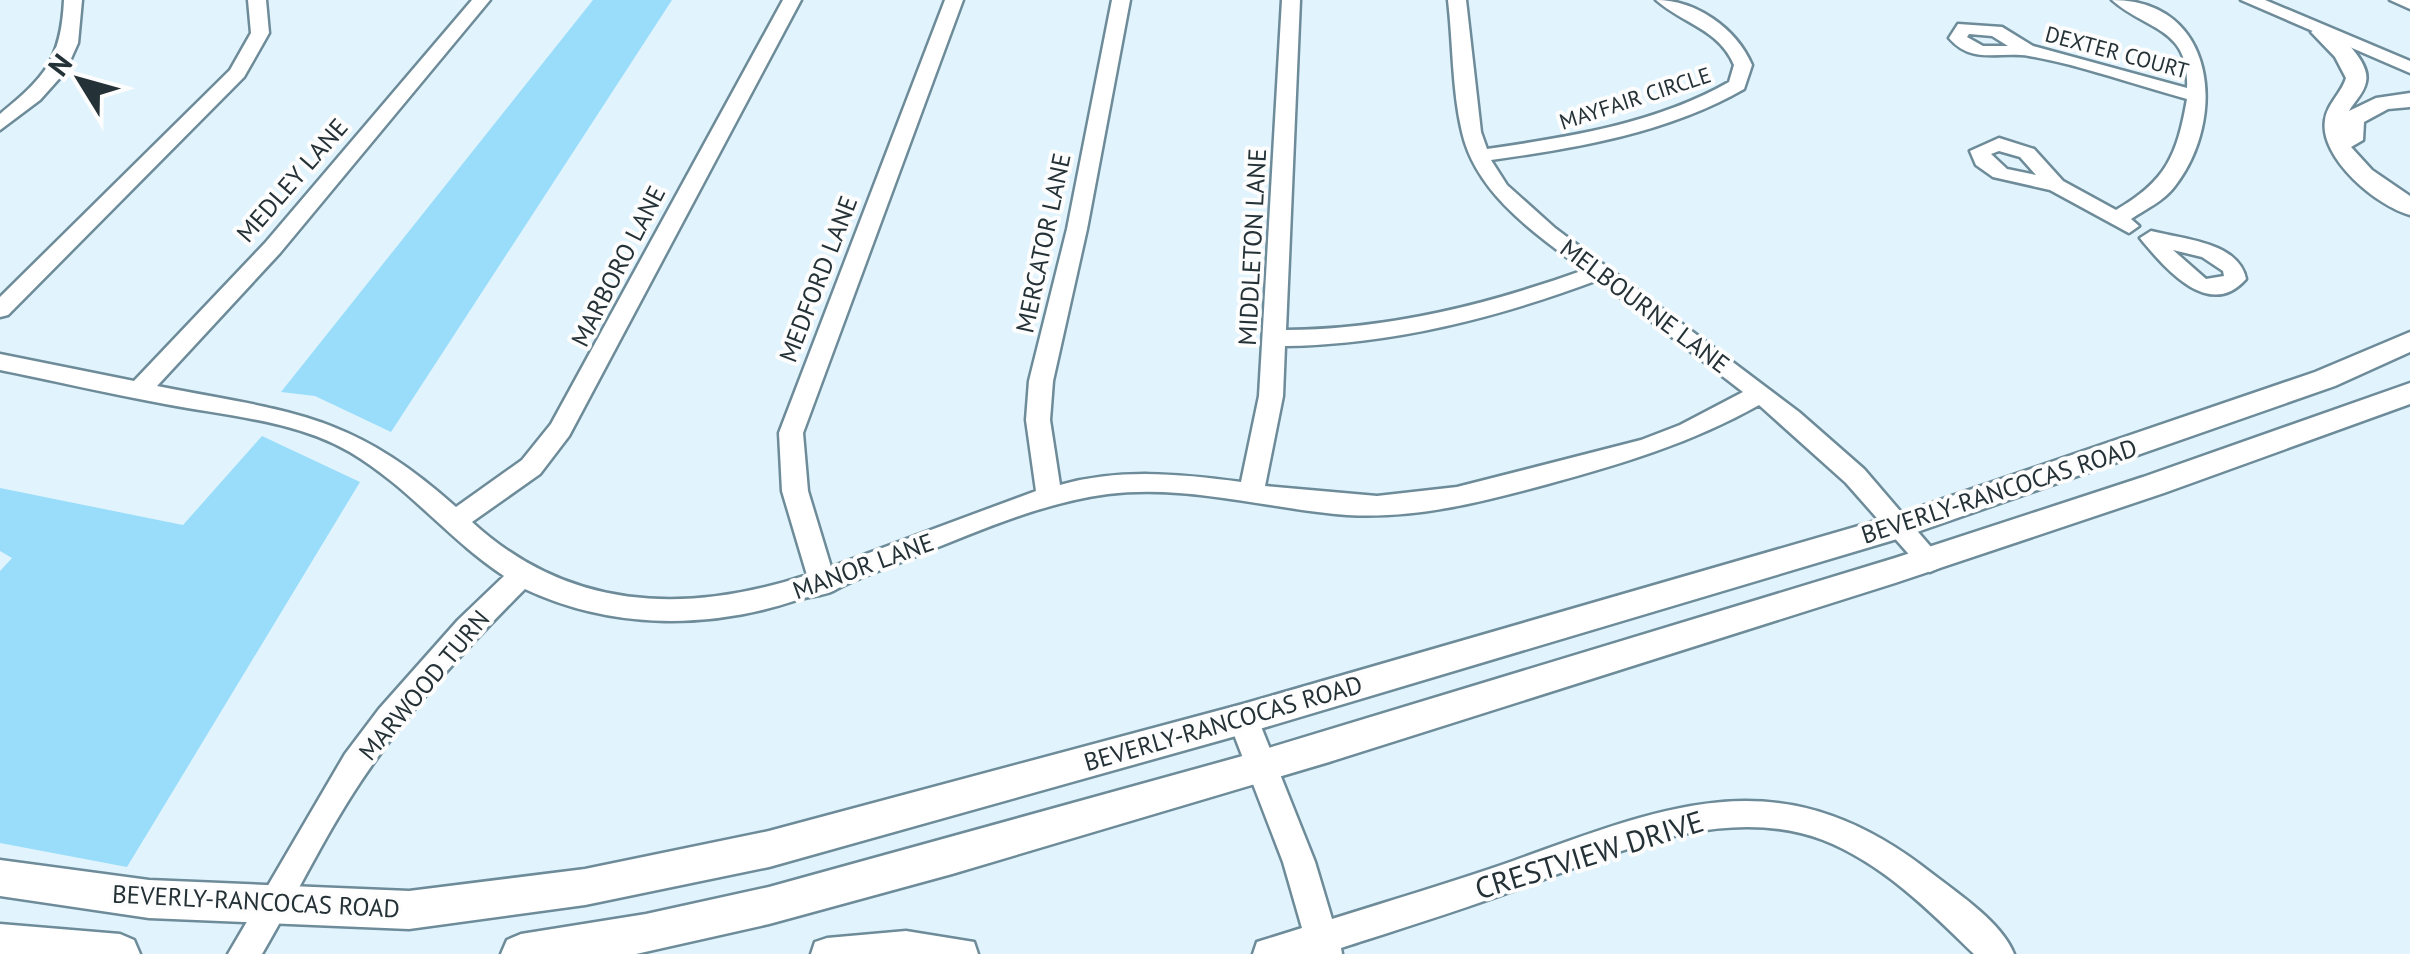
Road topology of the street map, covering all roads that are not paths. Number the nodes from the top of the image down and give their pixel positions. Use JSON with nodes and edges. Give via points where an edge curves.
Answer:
{"nodes":[{"id":1,"x":72,"y":0,"type":"edge"},
{"id":2,"x":257,"y":0,"type":"edge"},
{"id":3,"x":481,"y":0,"type":"edge"},
{"id":4,"x":792,"y":0,"type":"edge"},
{"id":5,"x":954,"y":0,"type":"edge"},
{"id":6,"x":1121,"y":0,"type":"edge"},
{"id":7,"x":1292,"y":0,"type":"edge"},
{"id":8,"x":1457,"y":0,"type":"edge"},
{"id":9,"x":1665,"y":0,"type":"edge"},
{"id":10,"x":2120,"y":0,"type":"edge"},
{"id":11,"x":2250,"y":0,"type":"edge"},
{"id":12,"x":2399,"y":0,"type":"edge"},
{"id":13,"x":2410,"y":4,"type":"edge"},
{"id":14,"x":2322,"y":32,"type":"junction"},
{"id":15,"x":2027,"y":50,"type":"dead end"},
{"id":16,"x":2410,"y":68,"type":"edge"},
{"id":17,"x":2196,"y":96,"type":"junction"},
{"id":18,"x":2410,"y":100,"type":"edge"},
{"id":19,"x":0,"y":124,"type":"edge"},
{"id":20,"x":1480,"y":156,"type":"junction"},
{"id":21,"x":2056,"y":185,"type":"dead end"},
{"id":22,"x":2410,"y":196,"type":"edge"},
{"id":23,"x":2410,"y":207,"type":"edge"},
{"id":24,"x":2116,"y":219,"type":"junction"},
{"id":25,"x":2152,"y":238,"type":"dead end"},
{"id":26,"x":1599,"y":272,"type":"junction"},
{"id":27,"x":0,"y":310,"type":"edge"},
{"id":28,"x":1276,"y":338,"type":"junction"},
{"id":29,"x":2410,"y":342,"type":"edge"},
{"id":30,"x":0,"y":362,"type":"edge"},
{"id":31,"x":139,"y":390,"type":"junction"},
{"id":32,"x":1761,"y":393,"type":"junction"},
{"id":33,"x":2410,"y":393,"type":"edge"},
{"id":34,"x":1252,"y":494,"type":"junction"},
{"id":35,"x":1050,"y":499,"type":"junction"},
{"id":36,"x":452,"y":522,"type":"junction"},
{"id":37,"x":1897,"y":527,"type":"junction"},
{"id":38,"x":1930,"y":561,"type":"junction"},
{"id":39,"x":521,"y":576,"type":"junction"},
{"id":40,"x":823,"y":583,"type":"junction"},
{"id":41,"x":1243,"y":719,"type":"junction"},
{"id":42,"x":1261,"y":766,"type":"junction"},
{"id":43,"x":0,"y":878,"type":"edge"},
{"id":44,"x":270,"y":906,"type":"junction"},
{"id":45,"x":0,"y":943,"type":"edge"},
{"id":46,"x":1324,"y":947,"type":"edge"},
{"id":47,"x":120,"y":954,"type":"edge"},
{"id":48,"x":244,"y":954,"type":"edge"},
{"id":49,"x":521,"y":954,"type":"edge"},
{"id":50,"x":827,"y":954,"type":"edge"},
{"id":51,"x":962,"y":954,"type":"edge"},
{"id":52,"x":1268,"y":954,"type":"edge"},
{"id":53,"x":1998,"y":954,"type":"edge"}],
"edges":[{"from":1,"to":19,"type":"street","via":[[68,56]]},
{"from":2,"to":27,"type":"street","via":[[260,33],[238,73]]},
{"from":3,"to":31,"type":"street","name":"MEDLEY LANE","via":[[280,238]]},
{"from":4,"to":36,"type":"street","name":"MARBORO LANE","via":[[560,430],[531,467]]},
{"from":5,"to":40,"type":"street","name":"MEDFORD LANE","via":[[791,433],[796,500]]},
{"from":6,"to":35,"type":"street","name":"MERCATOR LANE","via":[[1042,381],[1038,420]]},
{"from":7,"to":28,"type":"street","name":"MIDDLETON LANE"},
{"from":8,"to":20,"type":"street","name":"MELBOURNE LANE","via":[[1469,117]]},
{"from":9,"to":20,"type":"street","name":"MAYFAIR CIRCLE","via":[[1732,44],[1742,66],[1737,85],[1591,140]]},
{"from":10,"to":17,"type":"street","via":[[2184,39],[2196,61]]},
{"from":11,"to":14,"type":"street"},
{"from":12,"to":13,"type":"street"},
{"from":14,"to":16,"type":"street"},
{"from":14,"to":23,"type":"main road","via":[[2356,69],[2357,82],[2336,119],[2342,150]]},
{"from":15,"to":17,"type":"street","name":"DEXTER COURT"},
{"from":17,"to":24,"type":"street","via":[[2172,175]]},
{"from":18,"to":22,"type":"main road","via":[[2365,110],[2348,134],[2368,168]]},
{"from":20,"to":26,"type":"street","name":"MELBOURNE LANE","via":[[1514,204]]},
{"from":21,"to":24,"type":"street"},
{"from":24,"to":25,"type":"street"},
{"from":26,"to":28,"type":"street","via":[[1426,327]]},
{"from":26,"to":32,"type":"street","name":"MELBOURNE LANE"},
{"from":28,"to":34,"type":"street","name":"MIDDLETON LANE"},
{"from":29,"to":37,"type":"main road","name":"BEVERLY-RANCOCAS ROAD","via":[[2325,379]]},
{"from":30,"to":31,"type":"street","name":"MANOR LANE"},
{"from":31,"to":36,"type":"street","name":"MANOR LANE","via":[[328,432],[377,456]]},
{"from":32,"to":34,"type":"street","name":"MANOR LANE","via":[[1662,442],[1463,498],[1355,506]]},
{"from":32,"to":37,"type":"street","name":"MELBOURNE LANE","via":[[1838,458]]},
{"from":33,"to":38,"type":"main road","name":"BEVERLY-RANCOCAS ROAD"},
{"from":34,"to":35,"type":"street","name":"MANOR LANE","via":[[1126,484]]},
{"from":35,"to":40,"type":"street","name":"MANOR LANE"},
{"from":36,"to":39,"type":"street","name":"MANOR LANE"},
{"from":37,"to":38,"type":"street","name":"MELBOURNE LANE"},
{"from":37,"to":41,"type":"main road","name":"BEVERLY-RANCOCAS ROAD"},
{"from":38,"to":42,"type":"main road","name":"BEVERLY-RANCOCAS ROAD"},
{"from":39,"to":40,"type":"street","name":"MANOR LANE","via":[[603,606],[667,610],[738,605]]},
{"from":39,"to":44,"type":"street","name":"MARWOOD TURN","via":[[388,718]]},
{"from":41,"to":42,"type":"street"},
{"from":41,"to":44,"type":"main road","name":"BEVERLY-RANCOCAS ROAD","via":[[768,849],[585,887],[409,910]]},
{"from":42,"to":46,"type":"street"},
{"from":42,"to":49,"type":"main road","name":"BEVERLY-RANCOCAS ROAD","via":[[807,899]]},
{"from":43,"to":44,"type":"main road","name":"BEVERLY-RANCOCAS ROAD","via":[[149,899]]},
{"from":44,"to":48,"type":"street","name":"MARWOOD TURN"},
{"from":45,"to":47,"type":"main road"},
{"from":46,"to":52,"type":"street","name":"CRESTVIEW DRIVE"},
{"from":46,"to":53,"type":"street","name":"CRESTVIEW DRIVE","via":[[1682,820],[1760,812],[1801,819],[1883,855]]},
{"from":50,"to":51,"type":"street","via":[[906,947]]}]}
